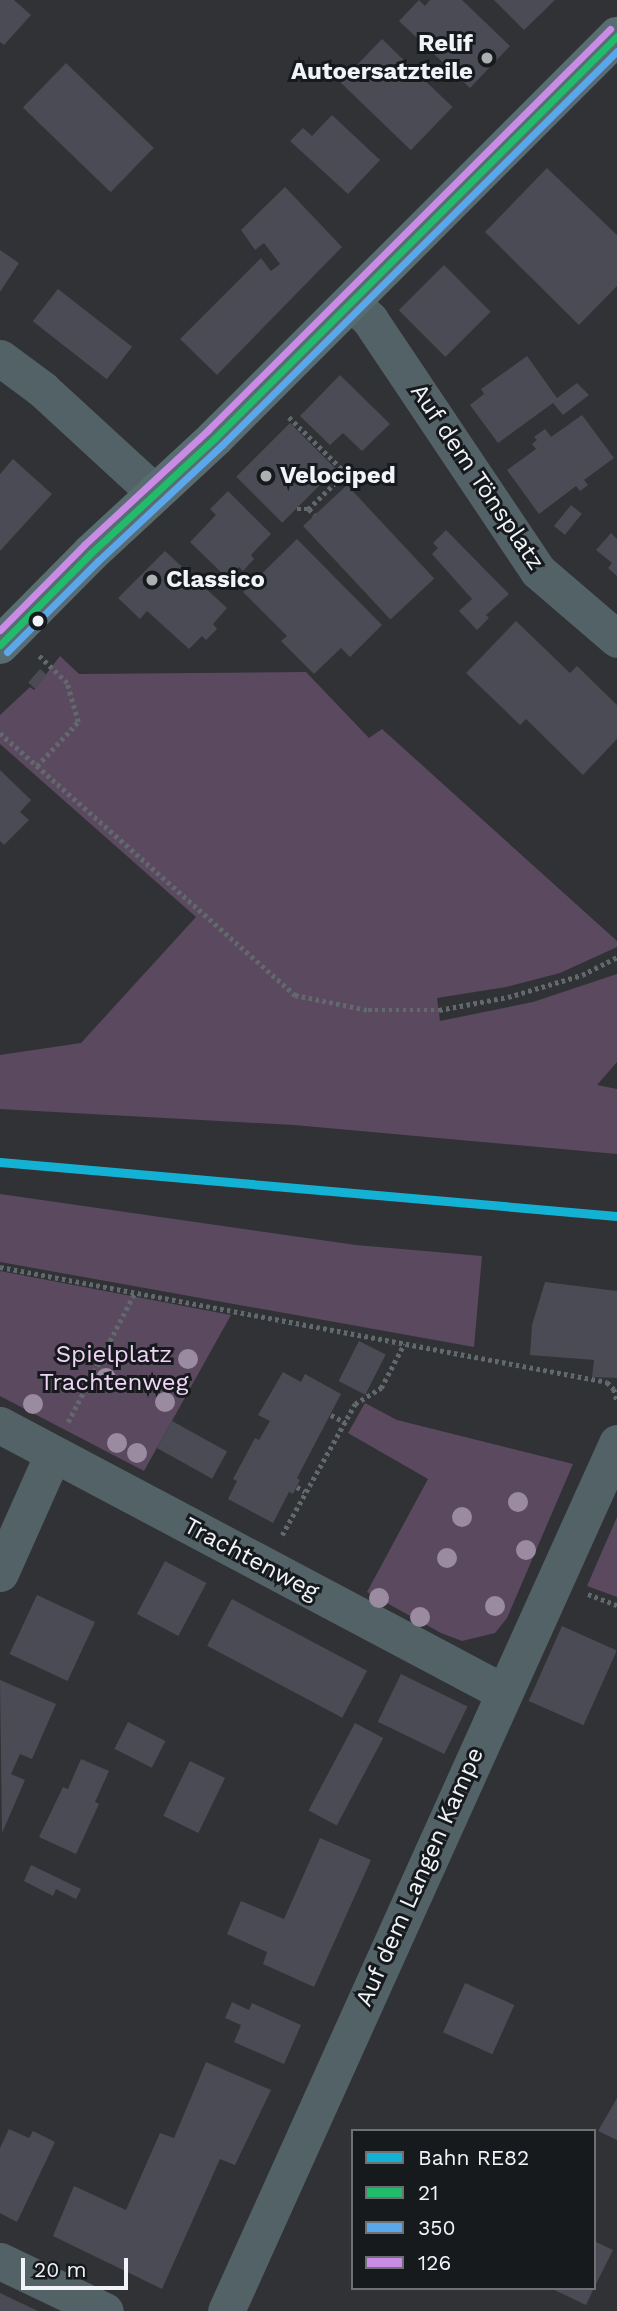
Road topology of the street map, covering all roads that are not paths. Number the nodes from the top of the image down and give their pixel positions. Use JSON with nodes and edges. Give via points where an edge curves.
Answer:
{"nodes":[{"id":1,"x":617,"y":36,"type":"edge"},
{"id":2,"x":351,"y":302,"type":"junction"},
{"id":3,"x":0,"y":358,"type":"edge"},
{"id":4,"x":154,"y":492,"type":"junction"},
{"id":5,"x":7,"y":638,"type":"edge"},
{"id":6,"x":617,"y":639,"type":"edge"},
{"id":7,"x":0,"y":1425,"type":"edge"},
{"id":8,"x":617,"y":1443,"type":"edge"},
{"id":9,"x":53,"y":1454,"type":"junction"},
{"id":10,"x":0,"y":1573,"type":"edge"},
{"id":11,"x":503,"y":1692,"type":"junction"},
{"id":12,"x":0,"y":2261,"type":"edge"},
{"id":13,"x":105,"y":2311,"type":"edge"},
{"id":14,"x":226,"y":2311,"type":"edge"}],
"edges":[{"from":1,"to":2,"type":"main road"},
{"from":2,"to":4,"type":"main road"},
{"from":2,"to":6,"type":"street","name":"Auf dem Tönsplatz","via":[[370,320],[538,571]]},
{"from":3,"to":4,"type":"street","via":[[42,388]]},
{"from":4,"to":5,"type":"main road"},
{"from":7,"to":9,"type":"street","name":"Trachtenweg"},
{"from":8,"to":11,"type":"street","name":"Auf dem Langen Kampe"},
{"from":9,"to":10,"type":"street"},
{"from":9,"to":11,"type":"street","name":"Trachtenweg"},
{"from":11,"to":14,"type":"street","name":"Auf dem Langen Kampe"},
{"from":12,"to":13,"type":"street"}]}
